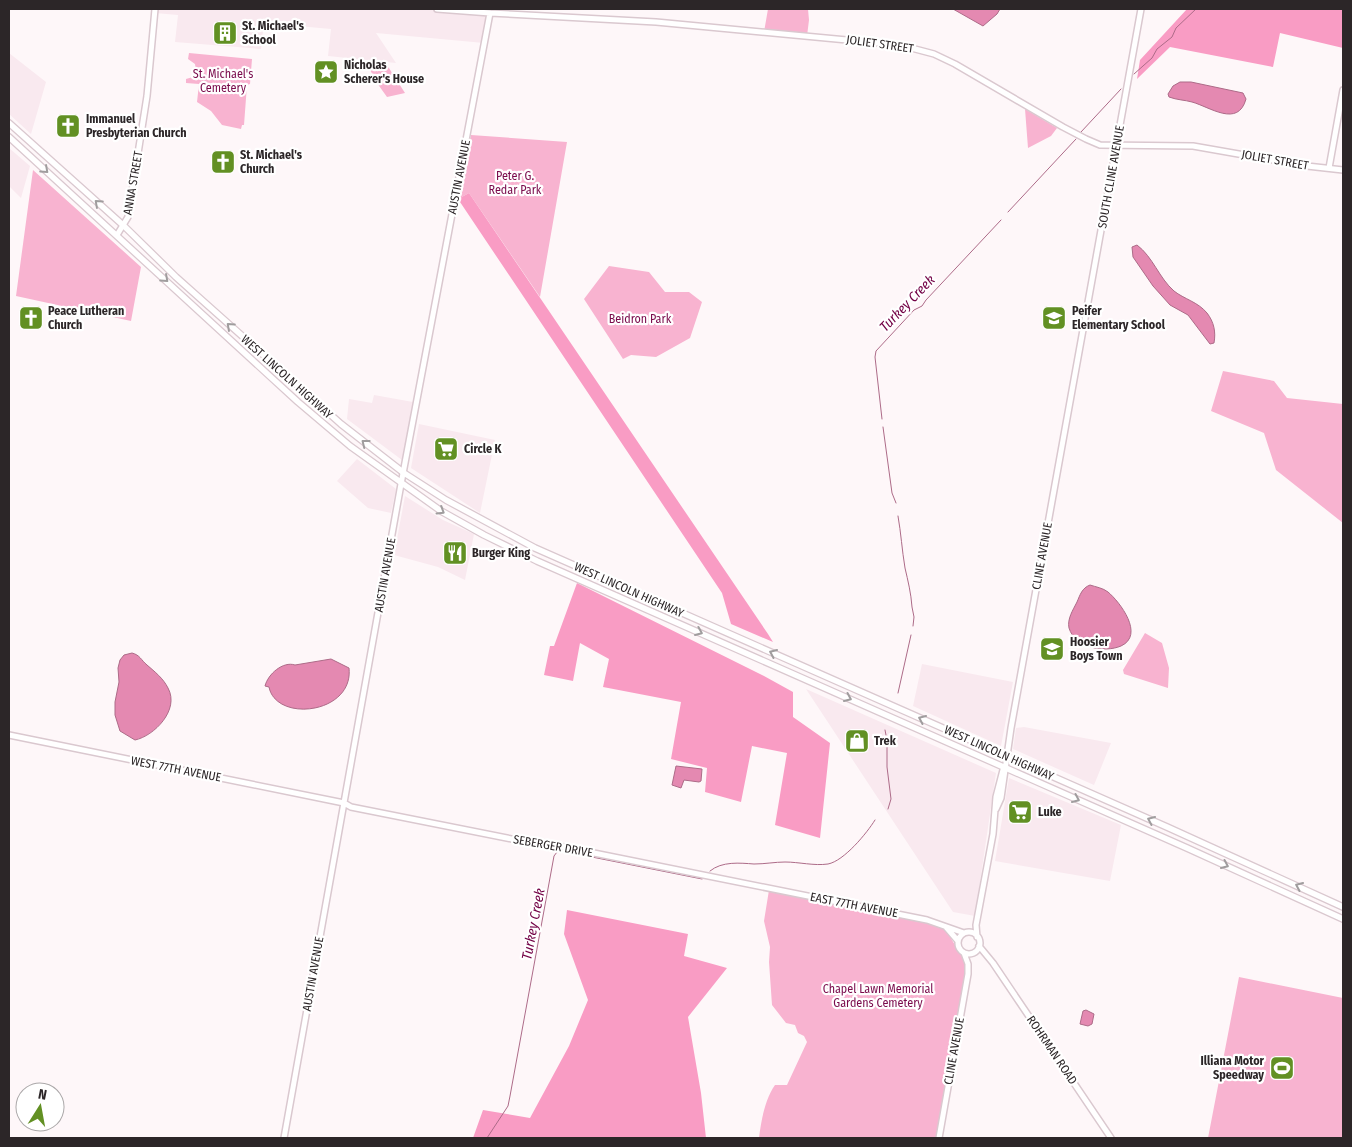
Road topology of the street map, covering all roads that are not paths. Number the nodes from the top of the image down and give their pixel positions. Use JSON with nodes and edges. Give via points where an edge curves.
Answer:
{"nodes":[{"id":1,"x":155,"y":9,"type":"edge"},
{"id":2,"x":436,"y":9,"type":"edge"},
{"id":3,"x":1141,"y":9,"type":"edge"},
{"id":4,"x":490,"y":13,"type":"junction"},
{"id":5,"x":1343,"y":90,"type":"edge"},
{"id":6,"x":9,"y":123,"type":"edge"},
{"id":7,"x":9,"y":137,"type":"edge"},
{"id":8,"x":1116,"y":146,"type":"junction"},
{"id":9,"x":1330,"y":168,"type":"junction"},
{"id":10,"x":1343,"y":170,"type":"edge"},
{"id":11,"x":124,"y":226,"type":"junction"},
{"id":12,"x":117,"y":235,"type":"junction"},
{"id":13,"x":1080,"y":345,"type":"joint"},
{"id":14,"x":404,"y":473,"type":"junction"},
{"id":15,"x":401,"y":484,"type":"junction"},
{"id":16,"x":9,"y":734,"type":"edge"},
{"id":17,"x":1006,"y":757,"type":"junction"},
{"id":18,"x":1004,"y":768,"type":"junction"},
{"id":19,"x":344,"y":803,"type":"junction"},
{"id":20,"x":762,"y":887,"type":"joint"},
{"id":21,"x":1343,"y":907,"type":"edge"},
{"id":22,"x":1343,"y":919,"type":"edge"},
{"id":23,"x":976,"y":925,"type":"junction"},
{"id":24,"x":945,"y":927,"type":"junction"},
{"id":25,"x":965,"y":933,"type":"junction"},
{"id":26,"x":977,"y":936,"type":"junction"},
{"id":27,"x":958,"y":941,"type":"junction"},
{"id":28,"x":979,"y":946,"type":"junction"},
{"id":29,"x":974,"y":952,"type":"junction"},
{"id":30,"x":964,"y":953,"type":"junction"},
{"id":31,"x":993,"y":963,"type":"junction"},
{"id":32,"x":968,"y":964,"type":"junction"},
{"id":33,"x":284,"y":1138,"type":"edge"},
{"id":34,"x":939,"y":1138,"type":"edge"},
{"id":35,"x":1110,"y":1138,"type":"edge"}],
"edges":[{"from":1,"to":11,"type":"street","name":"ANNA STREET","via":[[144,116]]},
{"from":2,"to":4,"type":"street","name":"JOLIET STREET"},
{"from":3,"to":8,"type":"street","name":"SOUTH CLINE AVENUE"},
{"from":4,"to":8,"type":"street","name":"JOLIET STREET","via":[[656,22],[900,44],[954,64],[1086,139]]},
{"from":4,"to":14,"type":"street","name":"AUSTIN AVENUE"},
{"from":5,"to":9,"type":"street"},
{"from":11,"to":6,"type":"main road","name":"WEST LINCOLN HIGHWAY","one_way":true},
{"from":7,"to":12,"type":"main road","name":"WEST LINCOLN HIGHWAY","one_way":true},
{"from":8,"to":9,"type":"street","name":"JOLIET STREET","via":[[1193,146]]},
{"from":8,"to":13,"type":"street","name":"SOUTH CLINE AVENUE"},
{"from":9,"to":10,"type":"street","name":"JOLIET STREET"},
{"from":11,"to":12,"type":"street","name":"ANNA STREET"},
{"from":14,"to":11,"type":"main road","name":"WEST LINCOLN HIGHWAY","one_way":true,"via":[[306,395]]},
{"from":12,"to":15,"type":"main road","name":"WEST LINCOLN HIGHWAY","one_way":true,"via":[[298,402]]},
{"from":13,"to":17,"type":"street","name":"CLINE AVENUE"},
{"from":14,"to":15,"type":"street","name":"AUSTIN AVENUE"},
{"from":17,"to":14,"type":"main road","name":"WEST LINCOLN HIGHWAY","one_way":true,"via":[[535,548],[446,500]]},
{"from":15,"to":18,"type":"main road","name":"WEST LINCOLN HIGHWAY","one_way":true,"via":[[441,511],[537,561]]},
{"from":15,"to":19,"type":"street","name":"AUSTIN AVENUE"},
{"from":16,"to":19,"type":"street","name":"WEST 77TH AVENUE"},
{"from":17,"to":18,"type":"street","name":"CLINE AVENUE"},
{"from":21,"to":17,"type":"main road","name":"WEST LINCOLN HIGHWAY","one_way":true},
{"from":18,"to":22,"type":"main road","name":"WEST LINCOLN HIGHWAY","one_way":true},
{"from":18,"to":23,"type":"street","name":"CLINE AVENUE","via":[[1000,776]]},
{"from":19,"to":20,"type":"street","name":"SEBERGER DRIVE","via":[[425,822]]},
{"from":19,"to":33,"type":"street","name":"AUSTIN AVENUE"},
{"from":20,"to":24,"type":"street","name":"EAST 77TH AVENUE","via":[[927,920]]},
{"from":23,"to":25,"type":"street"},
{"from":23,"to":26,"type":"street","name":"CLINE AVENUE"},
{"from":24,"to":25,"type":"street","name":"EAST 77TH AVENUE"},
{"from":24,"to":27,"type":"street","name":"EAST 77TH AVENUE"},
{"from":25,"to":26,"type":"street"},
{"from":25,"to":27,"type":"street"},
{"from":26,"to":28,"type":"street"},
{"from":27,"to":30,"type":"street"},
{"from":28,"to":29,"type":"street"},
{"from":28,"to":31,"type":"street","name":"ROHRMAN ROAD"},
{"from":29,"to":30,"type":"street"},
{"from":29,"to":31,"type":"street","name":"ROHRMAN ROAD"},
{"from":29,"to":32,"type":"street","name":"CLINE AVENUE"},
{"from":30,"to":32,"type":"street","name":"CLINE AVENUE"},
{"from":31,"to":35,"type":"street","name":"ROHRMAN ROAD"},
{"from":32,"to":34,"type":"street","name":"CLINE AVENUE"}]}
